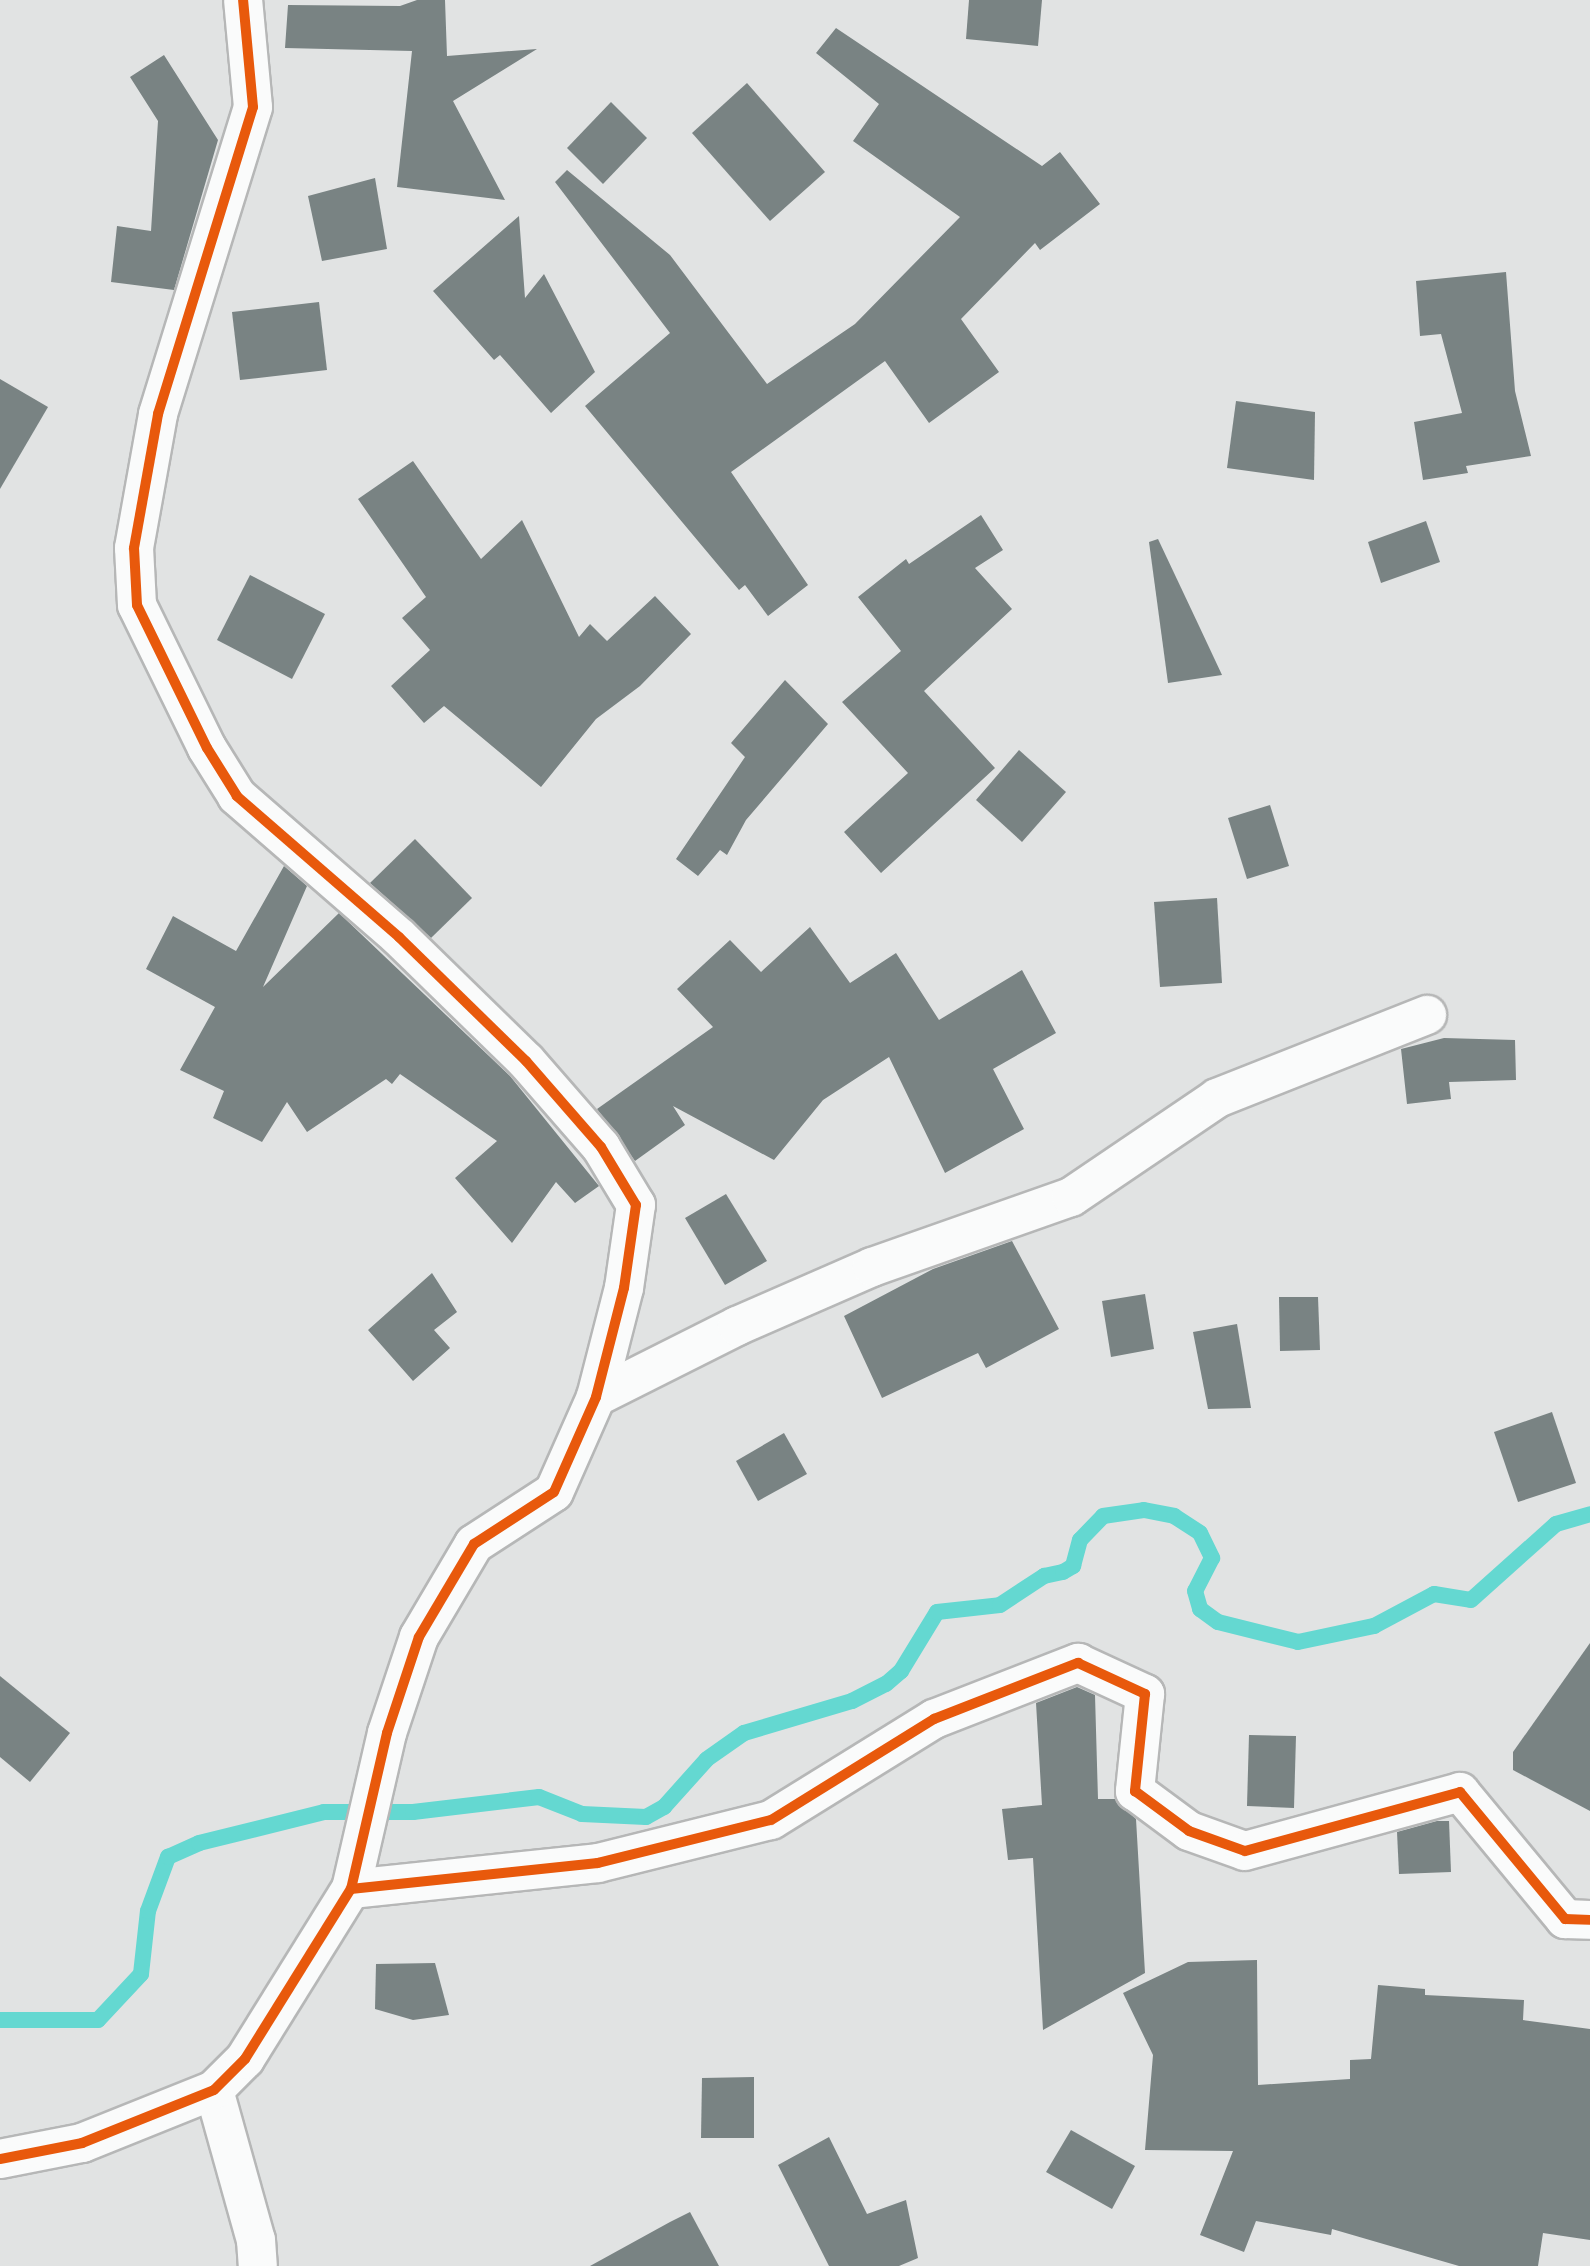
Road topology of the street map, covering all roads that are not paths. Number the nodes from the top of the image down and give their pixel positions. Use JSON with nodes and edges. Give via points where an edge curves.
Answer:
{"nodes":[{"id":1,"x":243,"y":0,"type":"edge"},
{"id":2,"x":1427,"y":1015,"type":"dead end"},
{"id":3,"x":596,"y":1397,"type":"junction"},
{"id":4,"x":355,"y":1873,"type":"junction"},
{"id":5,"x":1590,"y":1920,"type":"edge"},
{"id":6,"x":214,"y":2090,"type":"junction"},
{"id":7,"x":0,"y":2159,"type":"edge"},
{"id":8,"x":258,"y":2266,"type":"edge"}],
"edges":[{"from":1,"to":3,"type":"street","via":[[253,107],[158,414],[134,548],[136,604],[206,748],[237,796],[399,937],[526,1061],[601,1147],[636,1205],[624,1288]]},
{"from":2,"to":3,"type":"street","via":[[1217,1098],[1071,1197],[872,1267],[737,1326]]},
{"from":3,"to":4,"type":"street","via":[[554,1492],[474,1544],[419,1637],[387,1733]]},
{"from":4,"to":5,"type":"street","via":[[598,1863],[771,1820],[934,1719],[1078,1663],[1145,1694],[1135,1791],[1189,1831],[1245,1851],[1460,1793],[1565,1919]]},
{"from":4,"to":6,"type":"street","via":[[245,2059]]},
{"from":6,"to":7,"type":"street","via":[[82,2143]]},
{"from":6,"to":8,"type":"street","via":[[256,2240]]}]}
